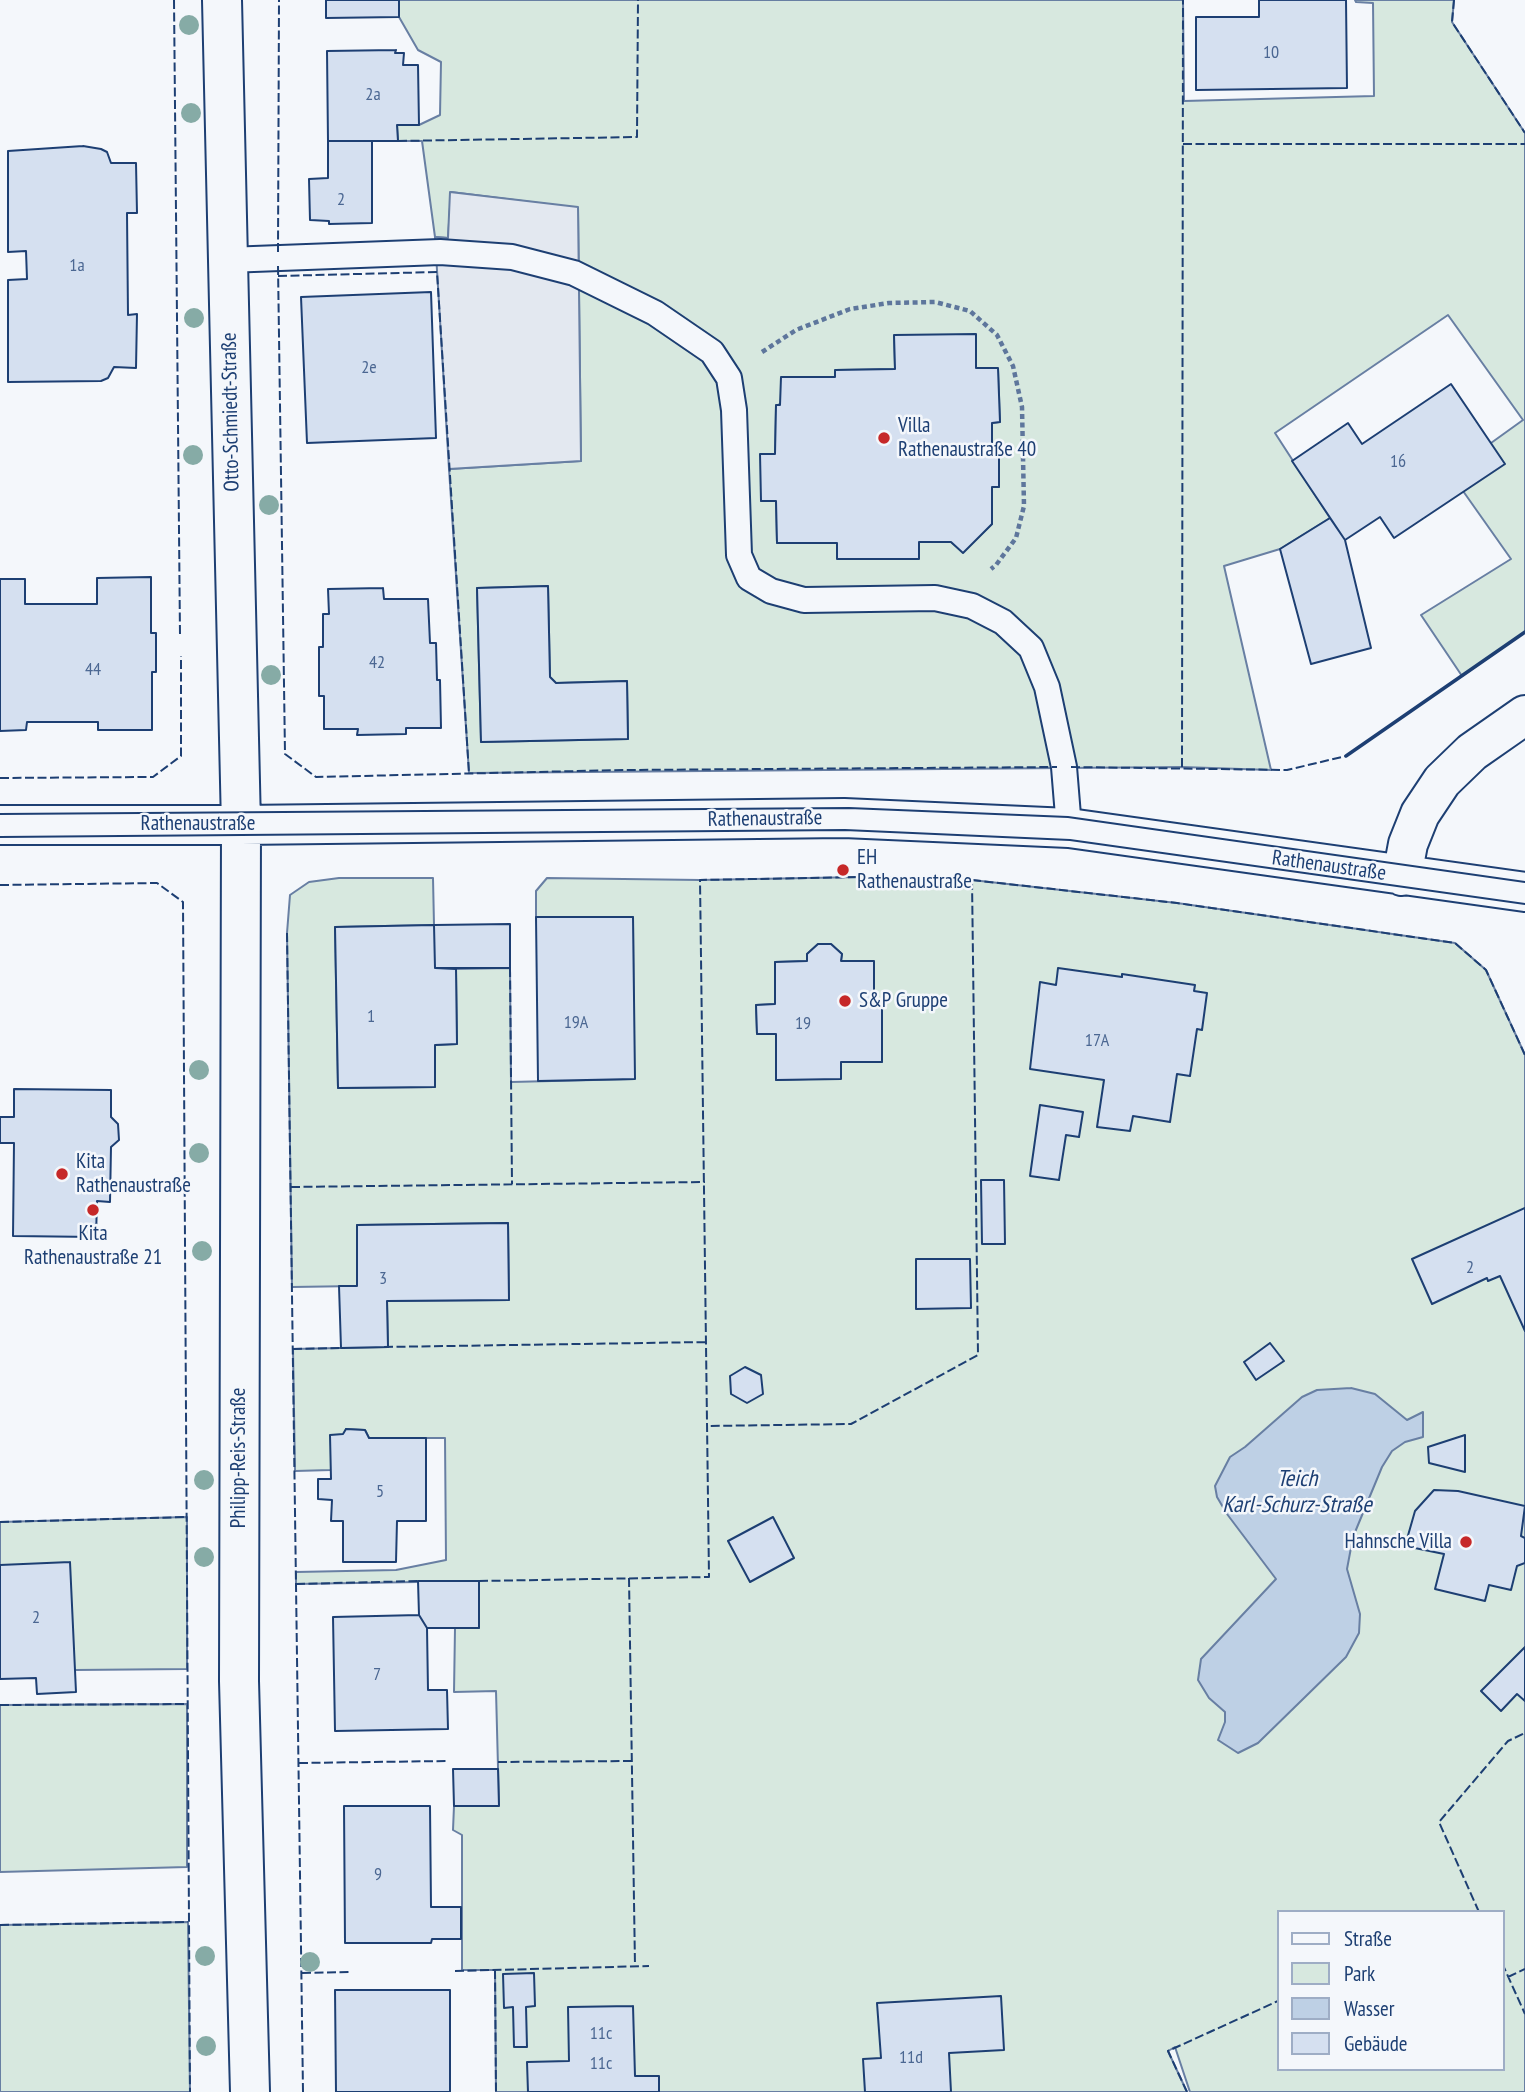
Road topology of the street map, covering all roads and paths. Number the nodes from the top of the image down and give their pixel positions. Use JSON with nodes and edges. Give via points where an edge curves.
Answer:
{"nodes":[{"id":1,"x":222,"y":0,"type":"edge"},
{"id":2,"x":227,"y":260,"type":"junction"},
{"id":3,"x":730,"y":391,"type":"junction"},
{"id":4,"x":935,"y":598,"type":"junction"},
{"id":5,"x":1525,"y":715,"type":"edge"},
{"id":6,"x":0,"y":825,"type":"edge"},
{"id":7,"x":241,"y":825,"type":"junction"},
{"id":8,"x":1069,"y":828,"type":"junction"},
{"id":9,"x":1402,"y":876,"type":"junction"},
{"id":10,"x":1525,"y":892,"type":"edge"},
{"id":11,"x":250,"y":2092,"type":"edge"}],
"edges":[{"from":1,"to":2,"type":"street","name":"Otto-Schmiedt-Straße"},
{"from":2,"to":3,"type":"lane","via":[[440,252],[512,257],[574,273],[655,313],[712,352],[729,378]]},
{"from":2,"to":7,"type":"street","name":"Otto-Schmiedt-Straße"},
{"from":3,"to":4,"type":"lane","via":[[739,555],[749,578],[771,591],[804,600]]},
{"from":3,"to":4,"type":"path","via":[[761,353],[796,330],[850,309],[935,302],[970,311],[996,335],[1013,366],[1022,407],[1024,506],[1016,538],[996,565]]},
{"from":4,"to":8,"type":"lane","via":[[972,606],[1003,622],[1031,648],[1047,687],[1061,747]]},
{"from":5,"to":9,"type":"street","via":[[1472,752],[1443,781],[1420,814]]},
{"from":6,"to":7,"type":"street","name":"Rathenaustraße"},
{"from":7,"to":8,"type":"street","name":"Rathenaustraße","via":[[844,818]]},
{"from":7,"to":11,"type":"street","name":"Philipp-Reis-Straße","via":[[239,1681]]},
{"from":8,"to":9,"type":"street","name":"Rathenaustraße"},
{"from":9,"to":10,"type":"street","name":"Rathenaustraße"}]}
